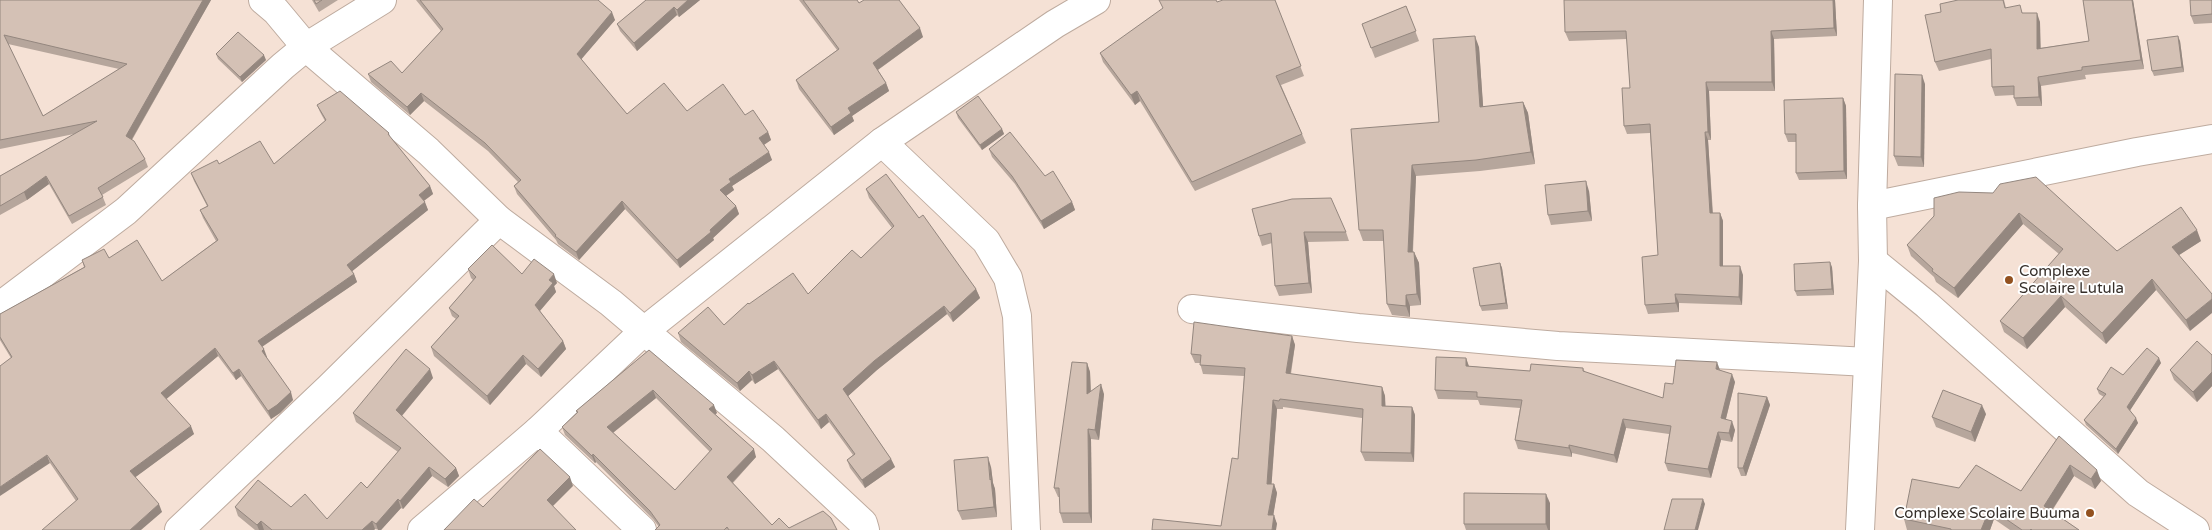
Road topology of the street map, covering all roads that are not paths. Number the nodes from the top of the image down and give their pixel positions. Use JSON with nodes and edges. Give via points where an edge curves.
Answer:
{"nodes":[{"id":1,"x":264,"y":0,"type":"edge"},
{"id":2,"x":382,"y":0,"type":"edge"},
{"id":3,"x":1096,"y":0,"type":"edge"},
{"id":4,"x":1878,"y":0,"type":"edge"},
{"id":5,"x":306,"y":47,"type":"junction"},
{"id":6,"x":2212,"y":139,"type":"edge"},
{"id":7,"x":882,"y":142,"type":"junction"},
{"id":8,"x":1872,"y":206,"type":"junction"},
{"id":9,"x":499,"y":220,"type":"junction"},
{"id":10,"x":1873,"y":261,"type":"junction"},
{"id":11,"x":0,"y":306,"type":"edge"},
{"id":12,"x":1192,"y":309,"type":"dead end"},
{"id":13,"x":644,"y":331,"type":"junction"},
{"id":14,"x":1868,"y":362,"type":"junction"},
{"id":15,"x":538,"y":431,"type":"junction"},
{"id":16,"x":861,"y":528,"type":"edge"},
{"id":17,"x":179,"y":530,"type":"edge"},
{"id":18,"x":422,"y":530,"type":"edge"},
{"id":19,"x":642,"y":530,"type":"edge"},
{"id":20,"x":1026,"y":530,"type":"edge"},
{"id":21,"x":1860,"y":530,"type":"edge"},
{"id":22,"x":2195,"y":530,"type":"edge"}],
"edges":[{"from":1,"to":5,"type":"street"},
{"from":2,"to":5,"type":"street"},
{"from":3,"to":7,"type":"street","via":[[1055,24]]},
{"from":4,"to":8,"type":"street"},
{"from":5,"to":9,"type":"street","via":[[428,151]]},
{"from":5,"to":11,"type":"street","via":[[126,210]]},
{"from":6,"to":8,"type":"street"},
{"from":7,"to":13,"type":"street"},
{"from":7,"to":20,"type":"street","via":[[986,240],[1008,278],[1016,316]]},
{"from":8,"to":10,"type":"street"},
{"from":9,"to":13,"type":"street"},
{"from":9,"to":17,"type":"street"},
{"from":10,"to":14,"type":"street"},
{"from":10,"to":22,"type":"street","via":[[2138,493]]},
{"from":12,"to":14,"type":"street","via":[[1558,346]]},
{"from":13,"to":15,"type":"street"},
{"from":13,"to":16,"type":"street","via":[[773,440]]},
{"from":14,"to":21,"type":"street"},
{"from":15,"to":18,"type":"street"},
{"from":15,"to":19,"type":"street"}]}
